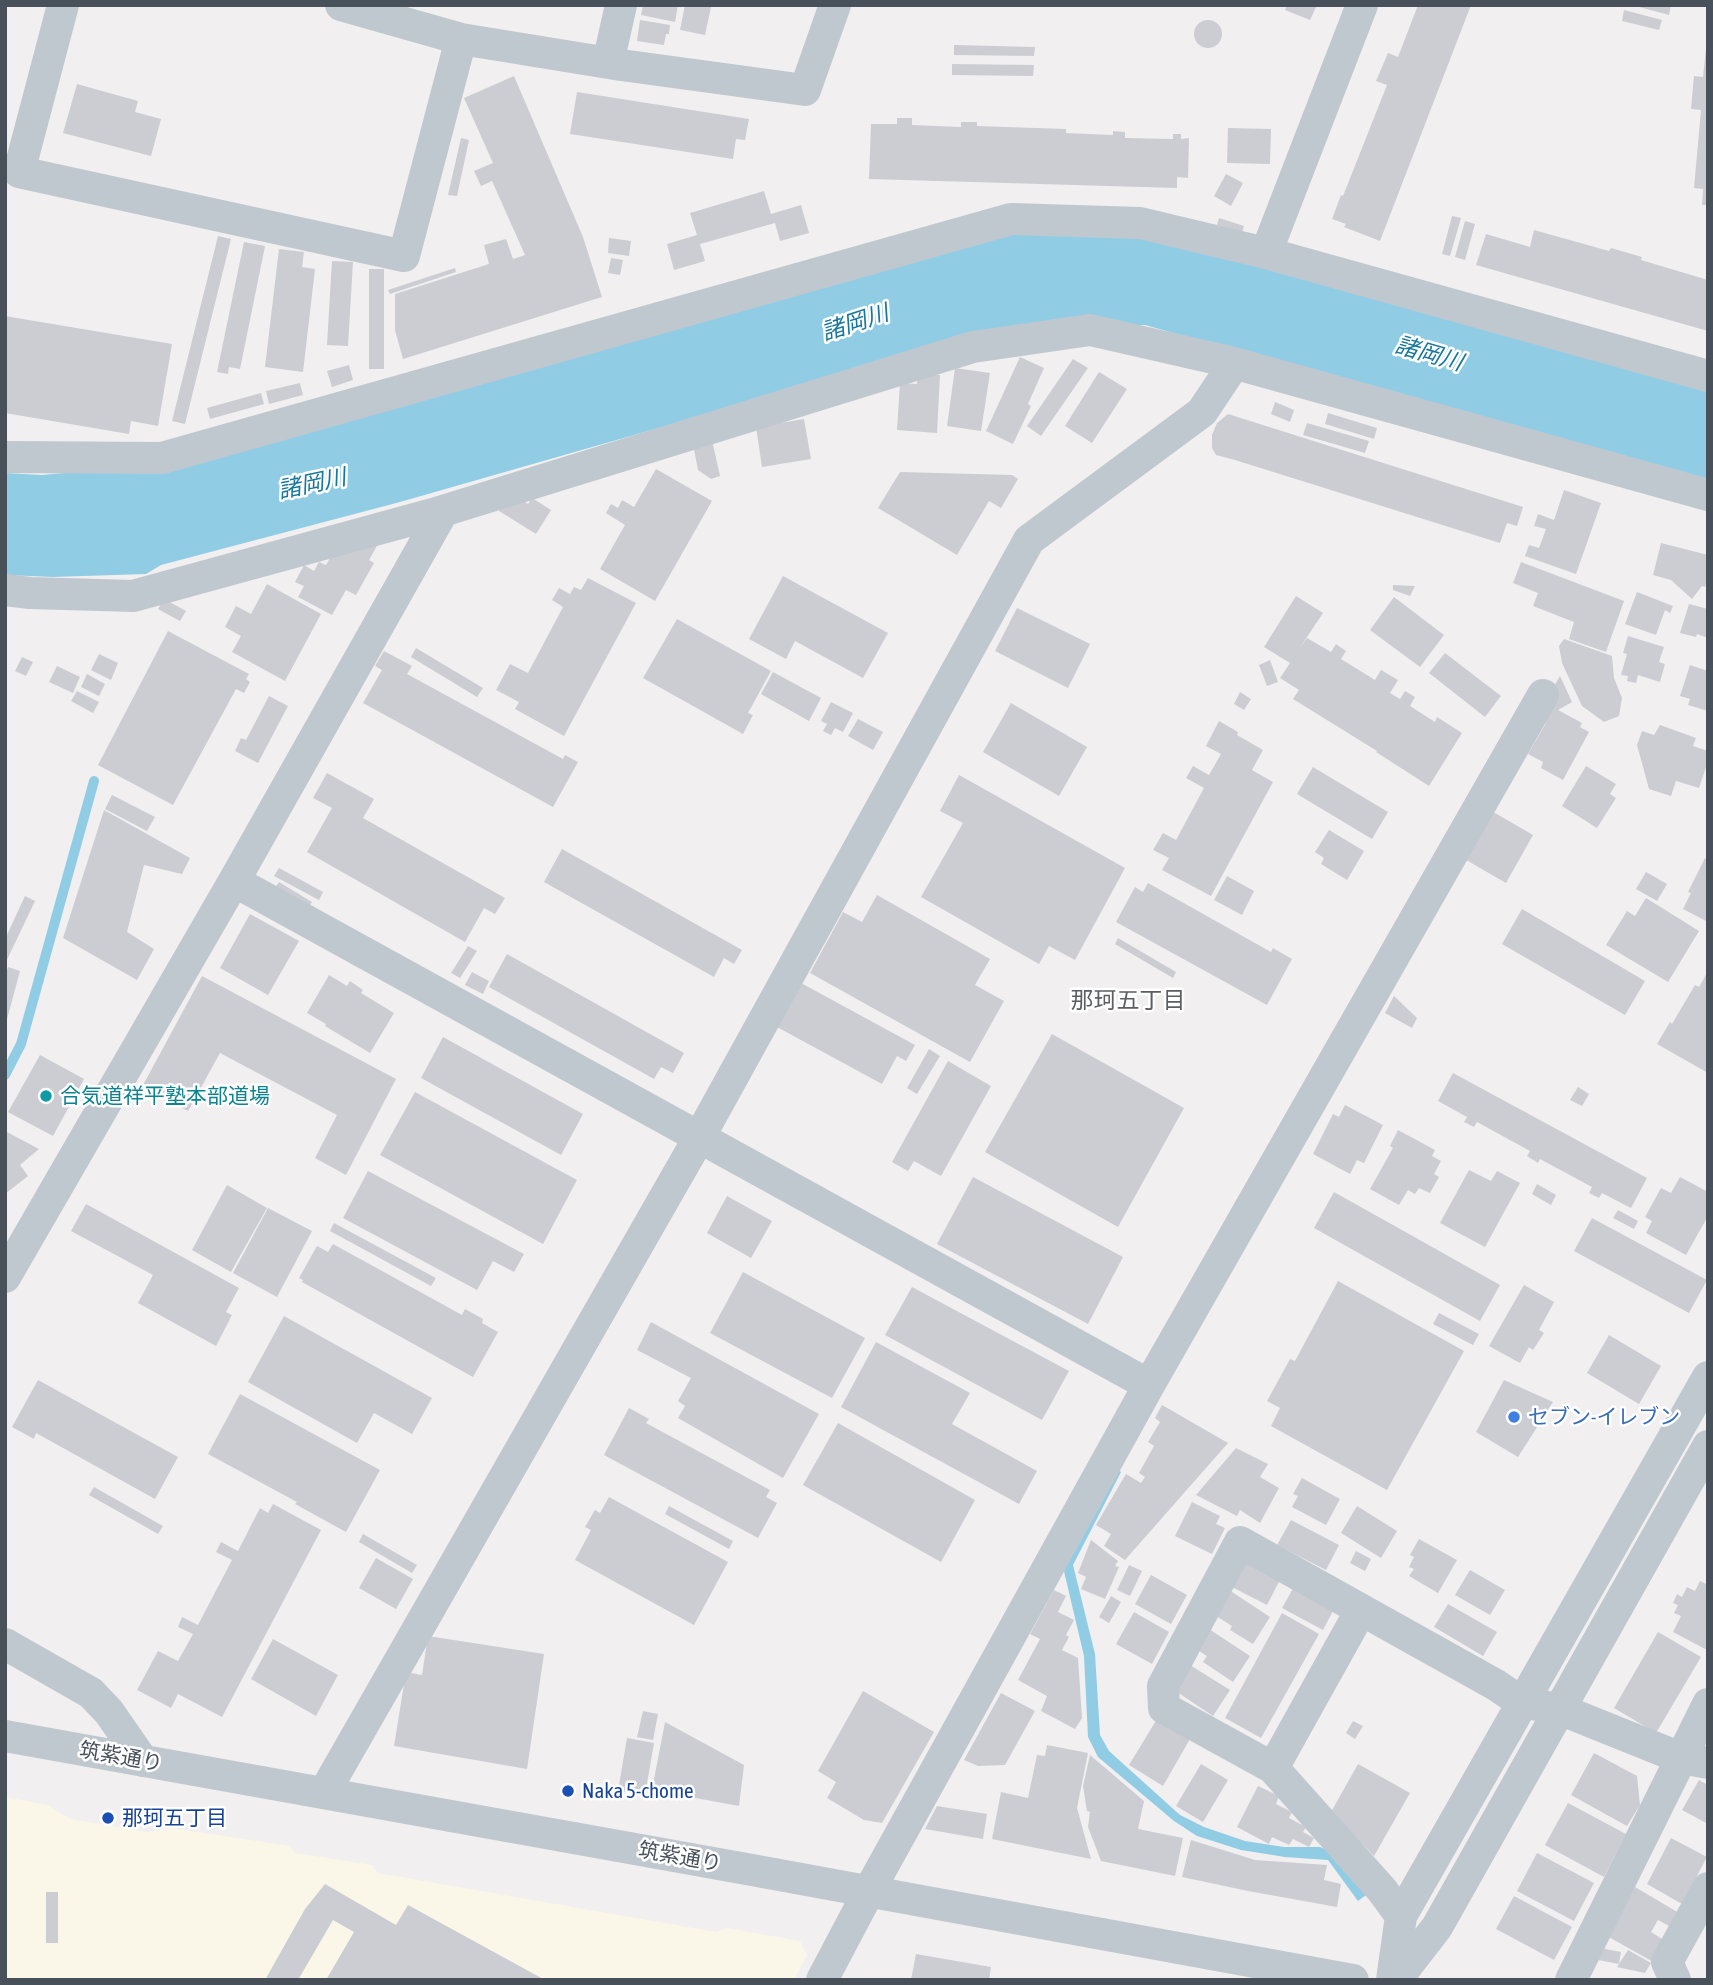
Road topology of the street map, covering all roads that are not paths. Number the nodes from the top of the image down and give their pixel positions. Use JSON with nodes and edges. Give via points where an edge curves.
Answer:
{"nodes":[{"id":1,"x":63,"y":5,"type":"edge"},
{"id":2,"x":341,"y":5,"type":"edge"},
{"id":3,"x":621,"y":5,"type":"edge"},
{"id":4,"x":835,"y":5,"type":"edge"},
{"id":5,"x":1362,"y":5,"type":"edge"},
{"id":6,"x":461,"y":39,"type":"junction"},
{"id":7,"x":608,"y":63,"type":"junction"},
{"id":8,"x":1266,"y":253,"type":"junction"},
{"id":9,"x":1234,"y":364,"type":"junction"},
{"id":10,"x":1708,"y":376,"type":"edge"},
{"id":11,"x":5,"y":457,"type":"edge"},
{"id":12,"x":1708,"y":495,"type":"edge"},
{"id":13,"x":443,"y":511,"type":"junction"},
{"id":14,"x":5,"y":590,"type":"edge"},
{"id":15,"x":1542,"y":695,"type":"dead end"},
{"id":16,"x":234,"y":881,"type":"junction"},
{"id":17,"x":699,"y":1136,"type":"junction"},
{"id":18,"x":5,"y":1277,"type":"edge"},
{"id":19,"x":1708,"y":1377,"type":"edge"},
{"id":20,"x":1149,"y":1385,"type":"junction"},
{"id":21,"x":1708,"y":1446,"type":"edge"},
{"id":22,"x":1360,"y":1609,"type":"junction"},
{"id":23,"x":5,"y":1644,"type":"edge"},
{"id":24,"x":1521,"y":1702,"type":"junction"},
{"id":25,"x":1708,"y":1704,"type":"edge"},
{"id":26,"x":1559,"y":1709,"type":"junction"},
{"id":27,"x":5,"y":1737,"type":"edge"},
{"id":28,"x":1694,"y":1760,"type":"edge"},
{"id":29,"x":143,"y":1761,"type":"junction"},
{"id":30,"x":1273,"y":1768,"type":"junction"},
{"id":31,"x":324,"y":1794,"type":"junction"},
{"id":32,"x":1708,"y":1888,"type":"edge"},
{"id":33,"x":869,"y":1891,"type":"junction"},
{"id":34,"x":1401,"y":1916,"type":"junction"},
{"id":35,"x":822,"y":1980,"type":"edge"},
{"id":36,"x":1353,"y":1980,"type":"edge"},
{"id":37,"x":1394,"y":1980,"type":"edge"},
{"id":38,"x":1571,"y":1980,"type":"edge"},
{"id":39,"x":1675,"y":1980,"type":"edge"}],
"edges":[{"from":1,"to":6,"type":"street","via":[[19,172],[404,256]]},
{"from":2,"to":6,"type":"street"},
{"from":3,"to":7,"type":"street"},
{"from":4,"to":7,"type":"street","via":[[805,90]]},
{"from":5,"to":8,"type":"street"},
{"from":6,"to":7,"type":"street"},
{"from":8,"to":10,"type":"street"},
{"from":8,"to":11,"type":"street","via":[[1140,223],[1011,219],[162,458]]},
{"from":9,"to":12,"type":"street"},
{"from":9,"to":13,"type":"street","via":[[1090,330],[973,347]]},
{"from":9,"to":17,"type":"street","via":[[1202,412],[1029,540]]},
{"from":13,"to":14,"type":"street","via":[[133,596]]},
{"from":13,"to":16,"type":"street"},
{"from":15,"to":20,"type":"street"},
{"from":16,"to":17,"type":"street"},
{"from":16,"to":18,"type":"street"},
{"from":17,"to":20,"type":"street"},
{"from":17,"to":31,"type":"street"},
{"from":19,"to":24,"type":"street"},
{"from":20,"to":33,"type":"street"},
{"from":21,"to":26,"type":"street"},
{"from":22,"to":24,"type":"street"},
{"from":22,"to":30,"type":"street"},
{"from":22,"to":30,"type":"street","via":[[1240,1542],[1163,1686],[1164,1708]]},
{"from":23,"to":29,"type":"street","via":[[91,1693]]},
{"from":24,"to":26,"type":"street"},
{"from":24,"to":34,"type":"street"},
{"from":25,"to":28,"type":"street"},
{"from":26,"to":28,"type":"street"},
{"from":26,"to":37,"type":"street","via":[[1437,1927]]},
{"from":27,"to":29,"type":"street","name":"筑紫通り"},
{"from":28,"to":38,"type":"street"},
{"from":29,"to":31,"type":"street","name":"筑紫通り"},
{"from":30,"to":34,"type":"street"},
{"from":31,"to":33,"type":"street","name":"筑紫通り"},
{"from":32,"to":39,"type":"street","via":[[1667,1962]]},
{"from":33,"to":35,"type":"street"},
{"from":33,"to":36,"type":"street","name":"筑紫通り"},
{"from":34,"to":37,"type":"street"}]}
